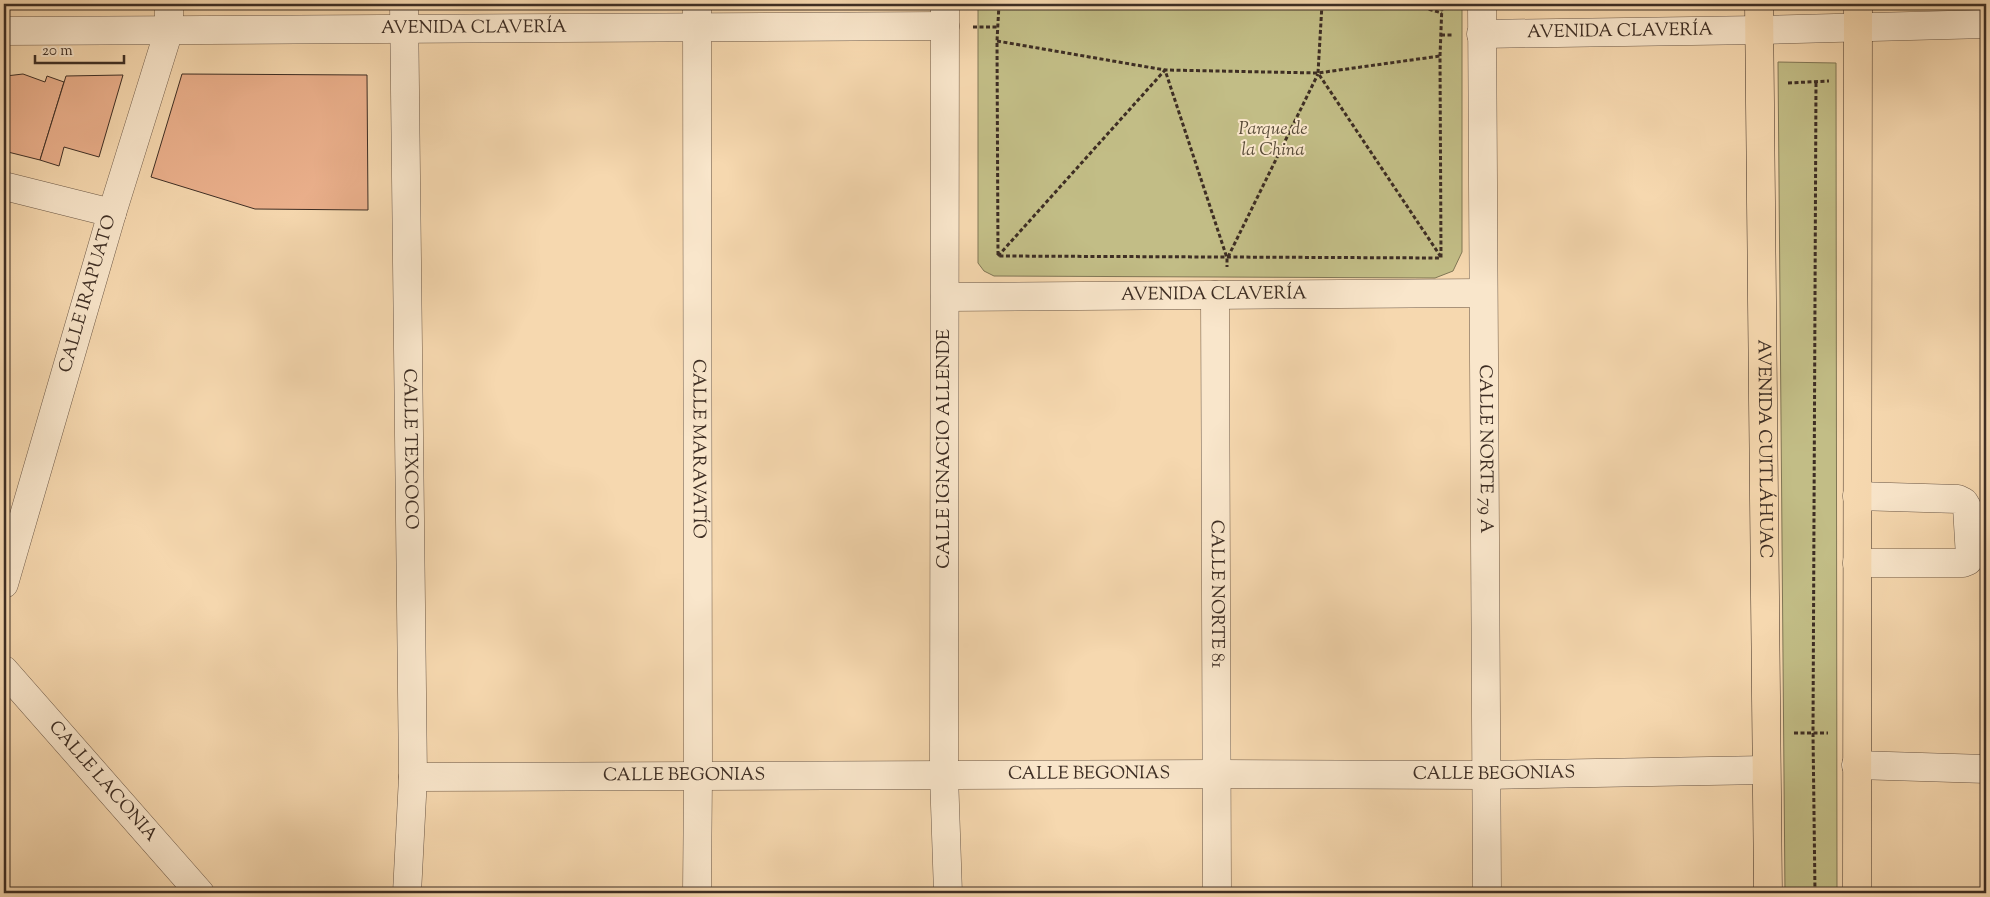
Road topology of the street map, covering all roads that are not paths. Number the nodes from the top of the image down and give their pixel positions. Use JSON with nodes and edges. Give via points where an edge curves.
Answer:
{"nodes":[{"id":1,"x":404,"y":4,"type":"edge"},
{"id":2,"x":1482,"y":4,"type":"edge"},
{"id":3,"x":945,"y":15,"type":"edge"},
{"id":4,"x":697,"y":16,"type":"edge"},
{"id":5,"x":1858,"y":16,"type":"edge"},
{"id":6,"x":169,"y":17,"type":"edge"},
{"id":7,"x":1759,"y":17,"type":"edge"},
{"id":8,"x":1986,"y":24,"type":"edge"},
{"id":9,"x":4,"y":31,"type":"edge"},
{"id":10,"x":404,"y":31,"type":"junction"},
{"id":11,"x":1481,"y":34,"type":"junction"},
{"id":12,"x":4,"y":186,"type":"edge"},
{"id":13,"x":112,"y":213,"type":"junction"},
{"id":14,"x":1483,"y":293,"type":"junction"},
{"id":15,"x":1215,"y":295,"type":"junction"},
{"id":16,"x":945,"y":297,"type":"junction"},
{"id":17,"x":1857,"y":496,"type":"junction"},
{"id":18,"x":1857,"y":563,"type":"junction"},
{"id":19,"x":4,"y":584,"type":"edge"},
{"id":20,"x":4,"y":670,"type":"edge"},
{"id":21,"x":1856,"y":765,"type":"junction"},
{"id":22,"x":1986,"y":769,"type":"edge"},
{"id":23,"x":1766,"y":770,"type":"junction"},
{"id":24,"x":1217,"y":774,"type":"junction"},
{"id":25,"x":944,"y":775,"type":"junction"},
{"id":26,"x":698,"y":776,"type":"junction"},
{"id":27,"x":1486,"y":776,"type":"junction"},
{"id":28,"x":413,"y":777,"type":"junction"},
{"id":29,"x":200,"y":893,"type":"edge"},
{"id":30,"x":407,"y":893,"type":"edge"},
{"id":31,"x":697,"y":893,"type":"edge"},
{"id":32,"x":948,"y":893,"type":"edge"},
{"id":33,"x":1218,"y":893,"type":"edge"},
{"id":34,"x":1487,"y":893,"type":"edge"},
{"id":35,"x":1768,"y":893,"type":"edge"},
{"id":36,"x":1857,"y":893,"type":"edge"}],
"edges":[{"from":1,"to":10,"type":"street","name":"CALLE TEXCOCO"},
{"from":2,"to":11,"type":"street","name":"CALLE NORTE 79 A"},
{"from":3,"to":4,"type":"street","name":"AVENIDA CLAVERÍA"},
{"from":3,"to":16,"type":"street","name":"CALLE IGNACIO ALLENDE"},
{"from":4,"to":10,"type":"street","name":"AVENIDA CLAVERÍA"},
{"from":4,"to":26,"type":"street","name":"CALLE MARAVATÍO"},
{"from":5,"to":7,"type":"street","name":"AVENIDA CLAVERÍA"},
{"from":5,"to":8,"type":"street","name":"AVENIDA CLAVERÍA"},
{"from":5,"to":17,"type":"main road"},
{"from":6,"to":9,"type":"street","name":"AVENIDA CLAVERÍA"},
{"from":6,"to":10,"type":"street","name":"AVENIDA CLAVERÍA"},
{"from":6,"to":13,"type":"street","name":"CALLE IRAPUATO"},
{"from":7,"to":11,"type":"street","name":"AVENIDA CLAVERÍA"},
{"from":7,"to":23,"type":"main road","name":"AVENIDA CUITLÁHUAC"},
{"from":10,"to":28,"type":"street","name":"CALLE TEXCOCO"},
{"from":11,"to":14,"type":"street","name":"CALLE NORTE 79 A"},
{"from":12,"to":13,"type":"street"},
{"from":13,"to":19,"type":"street","name":"CALLE IRAPUATO"},
{"from":14,"to":15,"type":"street","name":"AVENIDA CLAVERÍA"},
{"from":14,"to":27,"type":"street","name":"CALLE NORTE 79 A"},
{"from":15,"to":16,"type":"street","name":"AVENIDA CLAVERÍA"},
{"from":15,"to":24,"type":"street","name":"CALLE NORTE 81"},
{"from":16,"to":25,"type":"street","name":"CALLE IGNACIO ALLENDE"},
{"from":17,"to":18,"type":"main road"},
{"from":17,"to":18,"type":"street","via":[[1958,499],[1964,502],[1968,507],[1970,557],[1963,563]]},
{"from":18,"to":21,"type":"main road"},
{"from":20,"to":29,"type":"street","name":"CALLE LACONIA"},
{"from":21,"to":22,"type":"street"},
{"from":21,"to":36,"type":"main road"},
{"from":23,"to":27,"type":"street","name":"CALLE BEGONIAS"},
{"from":23,"to":35,"type":"main road","name":"AVENIDA CUITLÁHUAC"},
{"from":24,"to":25,"type":"street","name":"CALLE BEGONIAS"},
{"from":24,"to":27,"type":"street","name":"CALLE BEGONIAS"},
{"from":24,"to":33,"type":"street","name":"CALLE NORTE 81"},
{"from":25,"to":26,"type":"street","name":"CALLE BEGONIAS"},
{"from":25,"to":32,"type":"street","name":"CALLE IGNACIO ALLENDE"},
{"from":26,"to":28,"type":"street","name":"CALLE BEGONIAS"},
{"from":26,"to":31,"type":"street","name":"CALLE MARAVATÍO"},
{"from":27,"to":34,"type":"street","name":"CALLE NORTE 79 A"},
{"from":28,"to":30,"type":"street","name":"CALLE TEXCOCO"}]}
